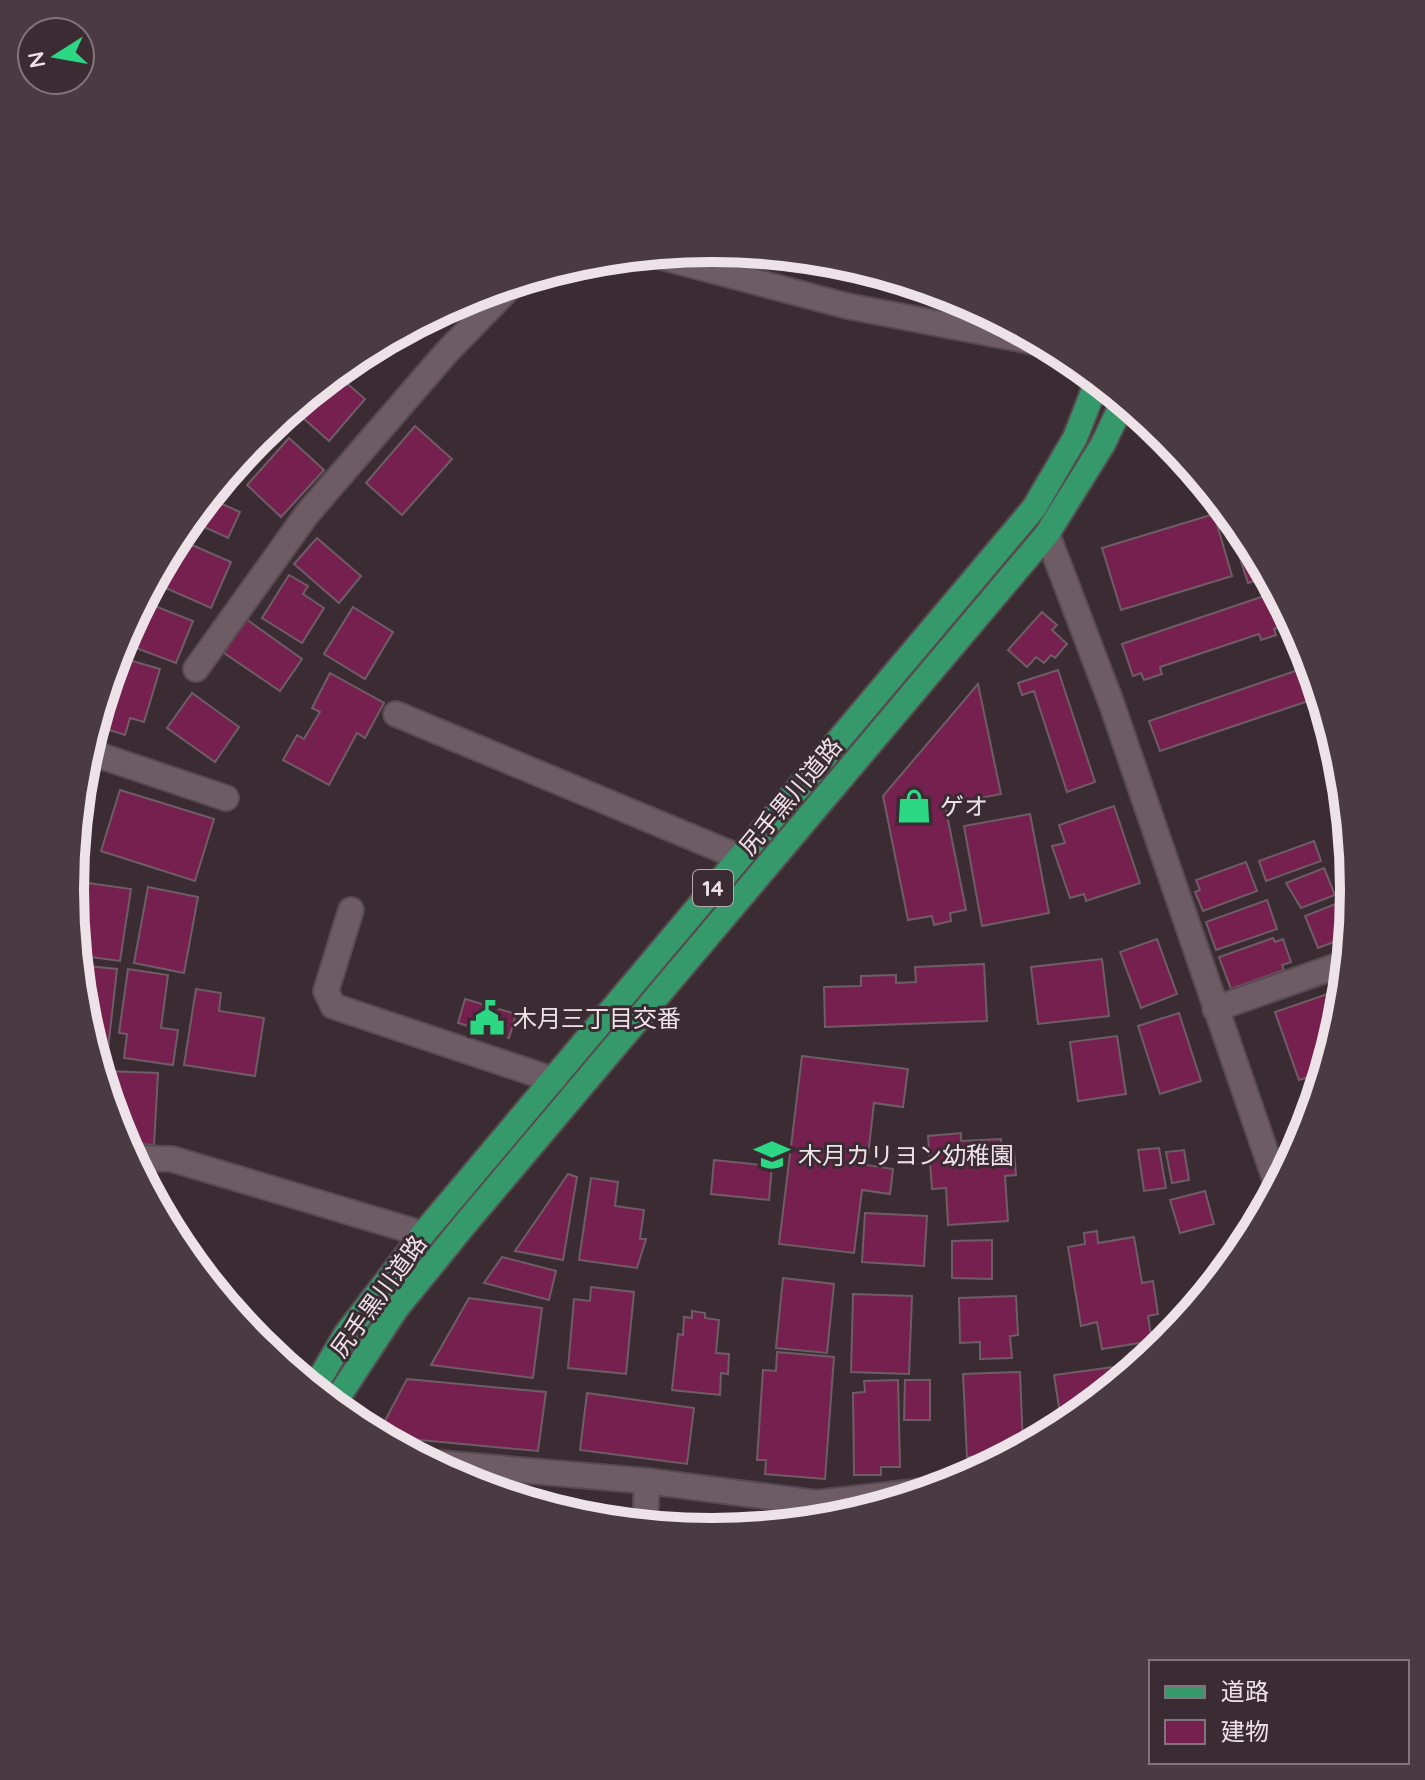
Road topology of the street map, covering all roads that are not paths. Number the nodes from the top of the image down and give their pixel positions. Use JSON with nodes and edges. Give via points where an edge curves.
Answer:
{"nodes":[{"id":1,"x":683,"y":263,"type":"edge"},
{"id":2,"x":498,"y":299,"type":"edge"},
{"id":3,"x":1011,"y":338,"type":"edge"},
{"id":4,"x":1094,"y":390,"type":"edge"},
{"id":5,"x":1119,"y":410,"type":"edge"},
{"id":6,"x":1047,"y":534,"type":"junction"},
{"id":7,"x":196,"y":669,"type":"dead end"},
{"id":8,"x":396,"y":714,"type":"dead end"},
{"id":9,"x":99,"y":755,"type":"edge"},
{"id":10,"x":226,"y":798,"type":"dead end"},
{"id":11,"x":739,"y":857,"type":"junction"},
{"id":12,"x":351,"y":910,"type":"dead end"},
{"id":13,"x":1337,"y":966,"type":"edge"},
{"id":14,"x":1215,"y":1009,"type":"junction"},
{"id":15,"x":554,"y":1080,"type":"junction"},
{"id":16,"x":145,"y":1158,"type":"edge"},
{"id":17,"x":1273,"y":1174,"type":"edge"},
{"id":18,"x":423,"y":1234,"type":"junction"},
{"id":19,"x":319,"y":1380,"type":"edge"},
{"id":20,"x":339,"y":1396,"type":"edge"},
{"id":21,"x":460,"y":1465,"type":"edge"},
{"id":22,"x":647,"y":1481,"type":"junction"},
{"id":23,"x":874,"y":1497,"type":"edge"},
{"id":24,"x":646,"y":1515,"type":"edge"}],
"edges":[{"from":1,"to":3,"type":"street","via":[[847,306]]},
{"from":2,"to":7,"type":"street","via":[[307,514]]},
{"from":4,"to":11,"type":"main road","name":"尻手黒川道路","number":"14","via":[[1075,438],[1034,508]]},
{"from":5,"to":6,"type":"main road","name":"尻手黒川道路","number":"14"},
{"from":6,"to":14,"type":"street","via":[[1111,702]]},
{"from":6,"to":20,"type":"main road","name":"尻手黒川道路","number":"14","via":[[466,1223],[396,1309]]},
{"from":8,"to":11,"type":"street"},
{"from":9,"to":10,"type":"street"},
{"from":11,"to":15,"type":"main road","name":"尻手黒川道路","number":"14"},
{"from":12,"to":15,"type":"street","via":[[326,991],[333,1006]]},
{"from":13,"to":14,"type":"street"},
{"from":14,"to":17,"type":"street"},
{"from":15,"to":18,"type":"main road","name":"尻手黒川道路","number":"14"},
{"from":16,"to":18,"type":"street","via":[[172,1159]]},
{"from":18,"to":19,"type":"main road","name":"尻手黒川道路","number":"14","via":[[346,1334]]},
{"from":21,"to":22,"type":"street"},
{"from":22,"to":23,"type":"street","via":[[816,1503]]},
{"from":22,"to":24,"type":"street"}]}
